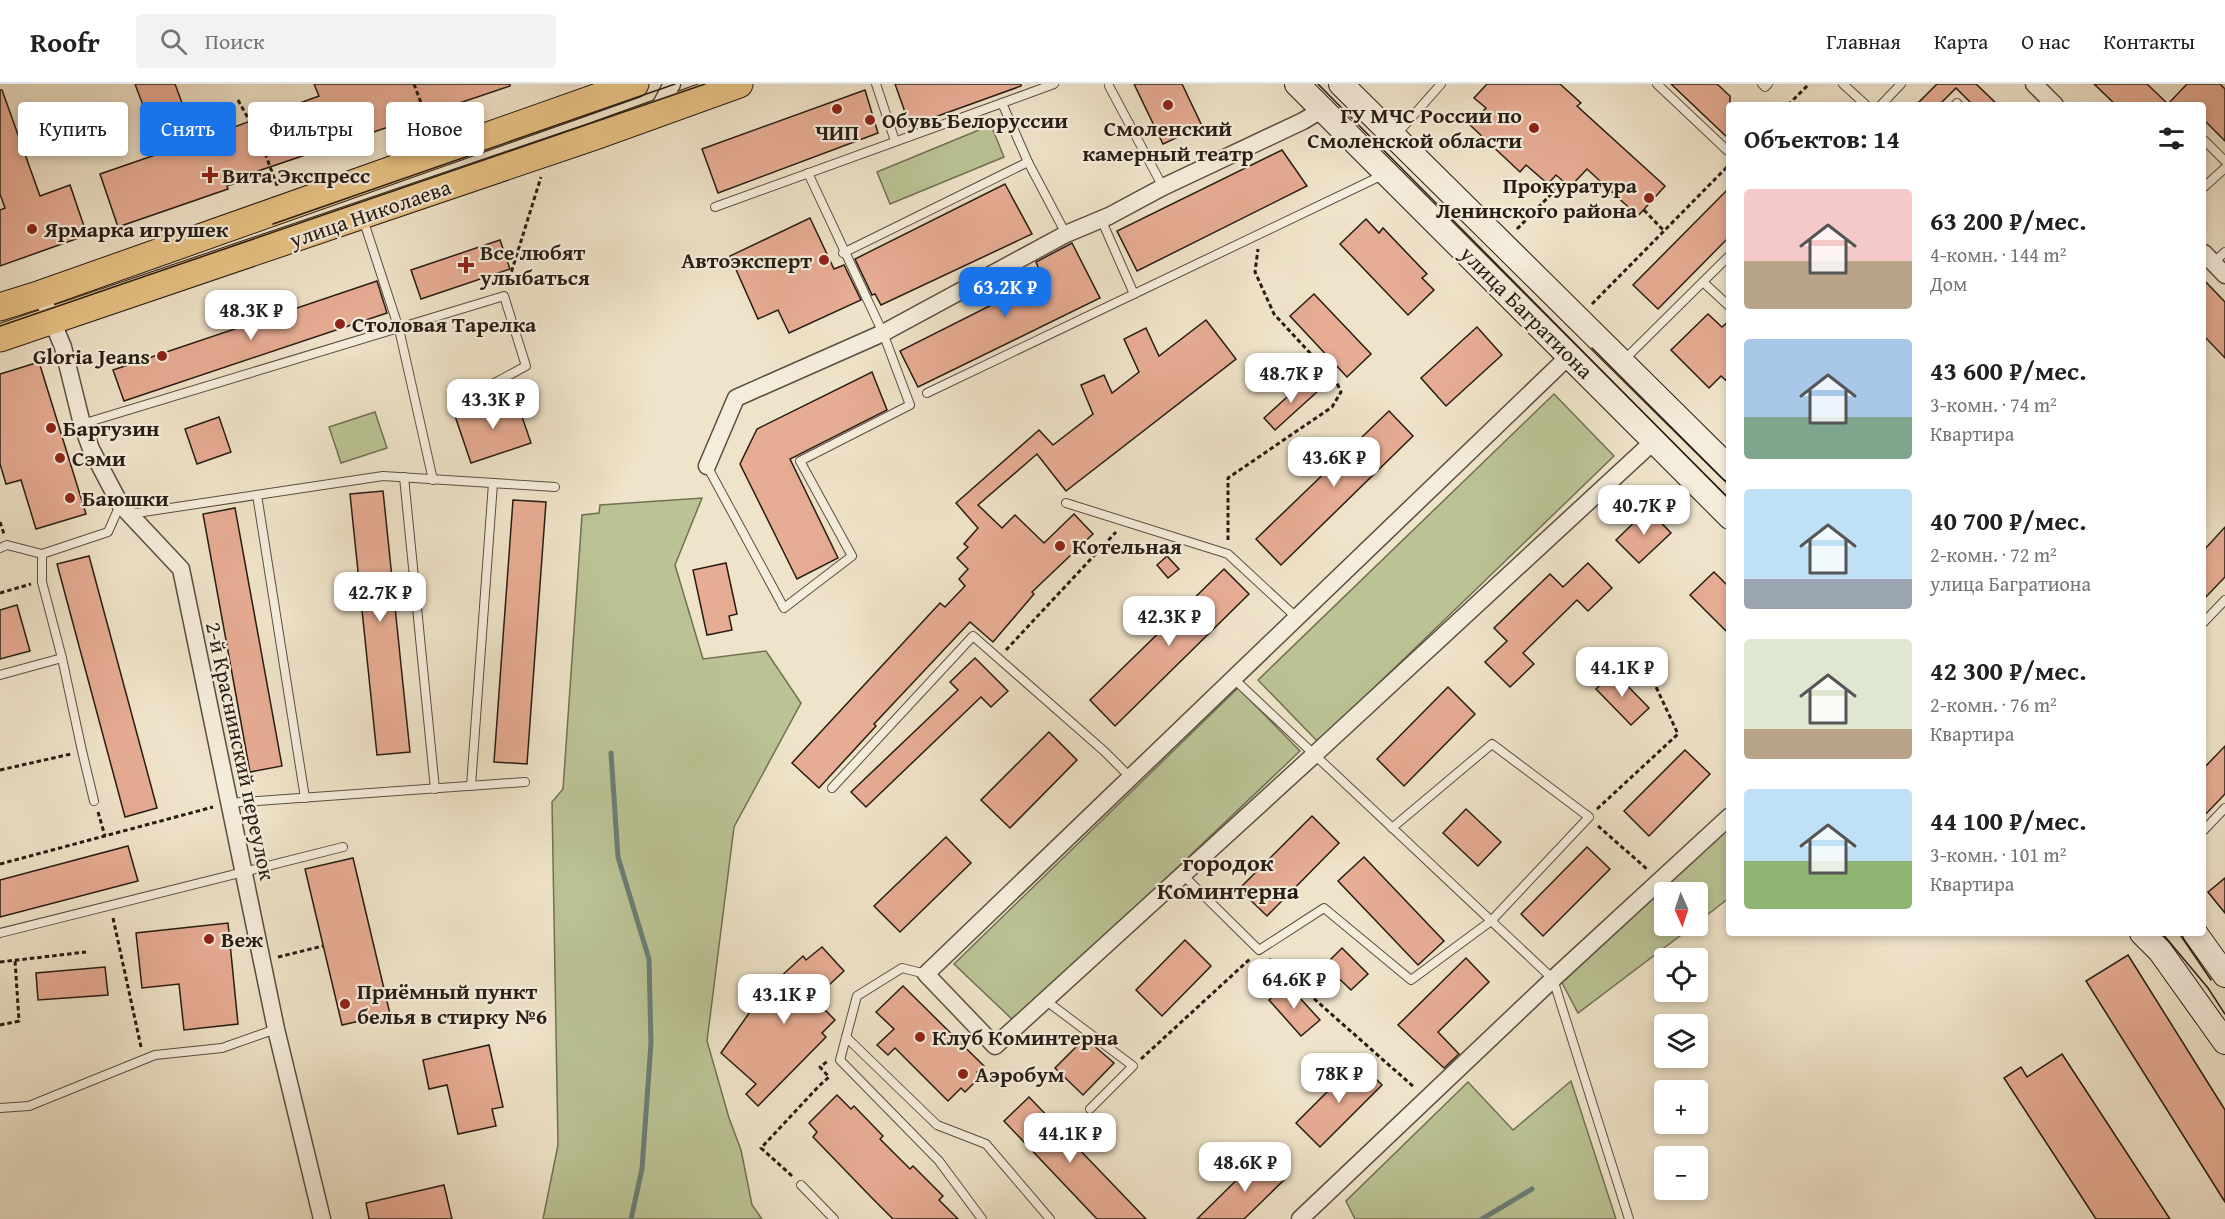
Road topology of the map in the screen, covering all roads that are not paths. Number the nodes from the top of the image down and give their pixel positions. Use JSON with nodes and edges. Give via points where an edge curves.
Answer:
{"nodes":[{"id":1,"x":635,"y":84,"type":"edge"},
{"id":2,"x":672,"y":84,"type":"edge"},
{"id":3,"x":739,"y":84,"type":"edge"},
{"id":4,"x":876,"y":84,"type":"edge"},
{"id":5,"x":1053,"y":84,"type":"edge"},
{"id":6,"x":1297,"y":84,"type":"edge"},
{"id":7,"x":1341,"y":84,"type":"edge"},
{"id":8,"x":1441,"y":84,"type":"edge"},
{"id":9,"x":1657,"y":84,"type":"edge"},
{"id":10,"x":1762,"y":84,"type":"edge"},
{"id":11,"x":1768,"y":84,"type":"edge"},
{"id":12,"x":1843,"y":84,"type":"edge"},
{"id":13,"x":1901,"y":84,"type":"edge"},
{"id":14,"x":2034,"y":84,"type":"edge"},
{"id":15,"x":1109,"y":86,"type":"dead end"},
{"id":16,"x":1863,"y":102,"type":"edge"},
{"id":17,"x":1884,"y":102,"type":"edge"},
{"id":18,"x":2047,"y":102,"type":"edge"},
{"id":19,"x":1002,"y":103,"type":"junction"},
{"id":20,"x":1323,"y":109,"type":"junction"},
{"id":21,"x":656,"y":114,"type":"junction"},
{"id":22,"x":1393,"y":138,"type":"junction"},
{"id":23,"x":895,"y":141,"type":"junction"},
{"id":24,"x":2206,"y":142,"type":"edge"},
{"id":25,"x":1726,"y":149,"type":"edge"},
{"id":26,"x":2225,"y":161,"type":"edge"},
{"id":27,"x":1028,"y":162,"type":"junction"},
{"id":28,"x":2225,"y":168,"type":"edge"},
{"id":29,"x":808,"y":173,"type":"junction"},
{"id":30,"x":1388,"y":173,"type":"junction"},
{"id":31,"x":2206,"y":185,"type":"edge"},
{"id":32,"x":1162,"y":187,"type":"junction"},
{"id":33,"x":716,"y":207,"type":"dead end"},
{"id":34,"x":362,"y":216,"type":"junction"},
{"id":35,"x":1101,"y":219,"type":"junction"},
{"id":36,"x":1066,"y":234,"type":"junction"},
{"id":37,"x":843,"y":253,"type":"junction"},
{"id":38,"x":1726,"y":259,"type":"edge"},
{"id":39,"x":1703,"y":282,"type":"junction"},
{"id":40,"x":41,"y":294,"type":"junction"},
{"id":41,"x":1134,"y":294,"type":"junction"},
{"id":42,"x":1726,"y":303,"type":"edge"},
{"id":43,"x":0,"y":307,"type":"edge"},
{"id":44,"x":53,"y":321,"type":"junction"},
{"id":45,"x":399,"y":329,"type":"junction"},
{"id":46,"x":883,"y":333,"type":"junction"},
{"id":47,"x":0,"y":338,"type":"edge"},
{"id":48,"x":1569,"y":356,"type":"junction"},
{"id":49,"x":1622,"y":362,"type":"junction"},
{"id":50,"x":927,"y":393,"type":"dead end"},
{"id":51,"x":463,"y":400,"type":"dead end"},
{"id":52,"x":82,"y":424,"type":"junction"},
{"id":53,"x":1654,"y":440,"type":"junction"},
{"id":54,"x":1726,"y":465,"type":"edge"},
{"id":55,"x":707,"y":466,"type":"joint"},
{"id":56,"x":404,"y":477,"type":"junction"},
{"id":57,"x":433,"y":480,"type":"junction"},
{"id":58,"x":493,"y":483,"type":"junction"},
{"id":59,"x":555,"y":488,"type":"dead end"},
{"id":60,"x":257,"y":495,"type":"junction"},
{"id":61,"x":1066,"y":503,"type":"dead end"},
{"id":62,"x":125,"y":509,"type":"junction"},
{"id":63,"x":1726,"y":513,"type":"edge"},
{"id":64,"x":0,"y":548,"type":"edge"},
{"id":65,"x":42,"y":554,"type":"junction"},
{"id":66,"x":2225,"y":600,"type":"edge"},
{"id":67,"x":1296,"y":617,"type":"junction"},
{"id":68,"x":2206,"y":620,"type":"edge"},
{"id":69,"x":62,"y":658,"type":"junction"},
{"id":70,"x":0,"y":675,"type":"edge"},
{"id":71,"x":1232,"y":678,"type":"junction"},
{"id":72,"x":1314,"y":755,"type":"junction"},
{"id":73,"x":1130,"y":777,"type":"junction"},
{"id":74,"x":525,"y":782,"type":"dead end"},
{"id":75,"x":471,"y":786,"type":"junction"},
{"id":76,"x":832,"y":788,"type":"dead end"},
{"id":77,"x":435,"y":789,"type":"junction"},
{"id":78,"x":305,"y":798,"type":"junction"},
{"id":79,"x":94,"y":801,"type":"road end"},
{"id":80,"x":229,"y":803,"type":"junction"},
{"id":81,"x":2225,"y":808,"type":"edge"},
{"id":82,"x":1726,"y":820,"type":"edge"},
{"id":83,"x":1392,"y":828,"type":"junction"},
{"id":84,"x":2206,"y":828,"type":"edge"},
{"id":85,"x":343,"y":847,"type":"dead end"},
{"id":86,"x":243,"y":872,"type":"junction"},
{"id":87,"x":1183,"y":875,"type":"junction"},
{"id":88,"x":1491,"y":921,"type":"junction"},
{"id":89,"x":0,"y":933,"type":"edge"},
{"id":90,"x":2145,"y":936,"type":"edge"},
{"id":91,"x":2197,"y":936,"type":"edge"},
{"id":92,"x":926,"y":974,"type":"junction"},
{"id":93,"x":2225,"y":975,"type":"edge"},
{"id":94,"x":1553,"y":979,"type":"junction"},
{"id":95,"x":1045,"y":1000,"type":"junction"},
{"id":96,"x":276,"y":1029,"type":"junction"},
{"id":97,"x":846,"y":1037,"type":"junction"},
{"id":98,"x":2225,"y":1042,"type":"edge"},
{"id":99,"x":0,"y":1108,"type":"edge"},
{"id":100,"x":1090,"y":1109,"type":"dead end"},
{"id":101,"x":801,"y":1185,"type":"road end"},
{"id":102,"x":322,"y":1219,"type":"edge"},
{"id":103,"x":834,"y":1219,"type":"edge"},
{"id":104,"x":982,"y":1219,"type":"edge"},
{"id":105,"x":1050,"y":1219,"type":"edge"},
{"id":106,"x":1300,"y":1219,"type":"edge"},
{"id":107,"x":1629,"y":1219,"type":"edge"}],
"edges":[{"from":1,"to":40,"type":"main road","name":"улица Николаева"},
{"from":2,"to":21,"type":"street"},
{"from":3,"to":21,"type":"main road","name":"улица Николаева"},
{"from":4,"to":23,"type":"lane"},
{"from":5,"to":19,"type":"lane"},
{"from":6,"to":20,"type":"main road","name":"улица Багратиона"},
{"from":7,"to":22,"type":"main road","name":"улица Багратиона"},
{"from":8,"to":22,"type":"lane"},
{"from":9,"to":25,"type":"lane"},
{"from":10,"to":11,"type":"lane"},
{"from":12,"to":16,"type":"lane"},
{"from":13,"to":17,"type":"lane"},
{"from":14,"to":18,"type":"street"},
{"from":15,"to":32,"type":"lane"},
{"from":19,"to":23,"type":"lane"},
{"from":19,"to":27,"type":"lane"},
{"from":20,"to":30,"type":"main road","name":"улица Багратиона"},
{"from":20,"to":32,"type":"street"},
{"from":21,"to":34,"type":"main road","name":"улица Николаева"},
{"from":22,"to":49,"type":"main road","name":"улица Багратиона"},
{"from":23,"to":29,"type":"lane"},
{"from":24,"to":26,"type":"lane"},
{"from":27,"to":36,"type":"lane"},
{"from":27,"to":37,"type":"lane"},
{"from":28,"to":31,"type":"lane"},
{"from":29,"to":33,"type":"lane"},
{"from":29,"to":37,"type":"lane"},
{"from":30,"to":41,"type":"lane"},
{"from":30,"to":48,"type":"main road","name":"улица Багратиона"},
{"from":32,"to":35,"type":"street"},
{"from":34,"to":44,"type":"main road","name":"улица Николаева"},
{"from":34,"to":45,"type":"lane"},
{"from":35,"to":36,"type":"street"},
{"from":35,"to":41,"type":"lane"},
{"from":36,"to":46,"type":"street"},
{"from":37,"to":46,"type":"lane"},
{"from":38,"to":39,"type":"lane"},
{"from":39,"to":42,"type":"lane"},
{"from":39,"to":49,"type":"lane"},
{"from":40,"to":43,"type":"main road","name":"улица Николаева"},
{"from":40,"to":44,"type":"street","name":"2-й Краснинский переулок"},
{"from":41,"to":50,"type":"lane"},
{"from":44,"to":47,"type":"main road","name":"улица Николаева"},
{"from":44,"to":52,"type":"street","name":"2-й Краснинский переулок"},
{"from":45,"to":51,"type":"lane","via":[[504,296],[526,366]]},
{"from":45,"to":52,"type":"lane"},
{"from":45,"to":57,"type":"lane"},
{"from":46,"to":55,"type":"street","via":[[736,398]]},
{"from":46,"to":55,"type":"lane","via":[[910,405],[800,462],[852,556],[784,608]]},
{"from":48,"to":53,"type":"main road","name":"улица Багратиона"},
{"from":48,"to":67,"type":"street"},
{"from":49,"to":54,"type":"main road","name":"улица Багратиона"},
{"from":52,"to":62,"type":"street","name":"2-й Краснинский переулок","via":[[91,449]]},
{"from":53,"to":63,"type":"main road","name":"улица Багратиона"},
{"from":53,"to":72,"type":"street"},
{"from":56,"to":57,"type":"lane"},
{"from":56,"to":60,"type":"lane","via":[[383,476]]},
{"from":56,"to":77,"type":"lane"},
{"from":57,"to":58,"type":"lane"},
{"from":58,"to":59,"type":"lane"},
{"from":58,"to":75,"type":"lane"},
{"from":60,"to":62,"type":"lane"},
{"from":60,"to":78,"type":"lane"},
{"from":61,"to":67,"type":"lane","via":[[1228,554]]},
{"from":62,"to":65,"type":"lane","via":[[108,532]]},
{"from":62,"to":80,"type":"street","name":"2-й Краснинский переулок","via":[[181,569]]},
{"from":64,"to":65,"type":"lane","via":[[7,545]]},
{"from":65,"to":69,"type":"lane","via":[[42,582]]},
{"from":66,"to":68,"type":"lane"},
{"from":67,"to":71,"type":"street"},
{"from":69,"to":70,"type":"lane"},
{"from":69,"to":79,"type":"lane"},
{"from":71,"to":72,"type":"lane"},
{"from":71,"to":73,"type":"street"},
{"from":72,"to":83,"type":"lane"},
{"from":72,"to":87,"type":"street"},
{"from":73,"to":76,"type":"lane","via":[[974,636]]},
{"from":73,"to":92,"type":"street"},
{"from":74,"to":75,"type":"lane"},
{"from":75,"to":77,"type":"lane"},
{"from":77,"to":78,"type":"lane"},
{"from":78,"to":80,"type":"lane"},
{"from":80,"to":86,"type":"street","name":"2-й Краснинский переулок"},
{"from":81,"to":84,"type":"lane"},
{"from":82,"to":94,"type":"street"},
{"from":83,"to":88,"type":"lane"},
{"from":83,"to":88,"type":"lane","via":[[1492,744],[1589,818]]},
{"from":85,"to":86,"type":"lane"},
{"from":86,"to":89,"type":"lane"},
{"from":86,"to":96,"type":"street","name":"2-й Краснинский переулок"},
{"from":87,"to":88,"type":"lane","via":[[1259,950],[1324,908],[1412,980]]},
{"from":87,"to":95,"type":"street"},
{"from":88,"to":94,"type":"lane"},
{"from":90,"to":98,"type":"main road"},
{"from":91,"to":93,"type":"main road"},
{"from":92,"to":95,"type":"street","via":[[995,1046]]},
{"from":92,"to":97,"type":"lane","via":[[902,968],[857,996]]},
{"from":94,"to":106,"type":"street"},
{"from":94,"to":107,"type":"lane"},
{"from":95,"to":100,"type":"lane","via":[[1133,1066]]},
{"from":96,"to":99,"type":"lane","via":[[222,1048],[155,1055],[29,1106]]},
{"from":96,"to":102,"type":"street","name":"2-й Краснинский переулок"},
{"from":97,"to":104,"type":"lane","via":[[840,1060],[939,1161]]},
{"from":97,"to":105,"type":"lane","via":[[937,1125],[986,1144]]},
{"from":101,"to":103,"type":"lane"}]}
